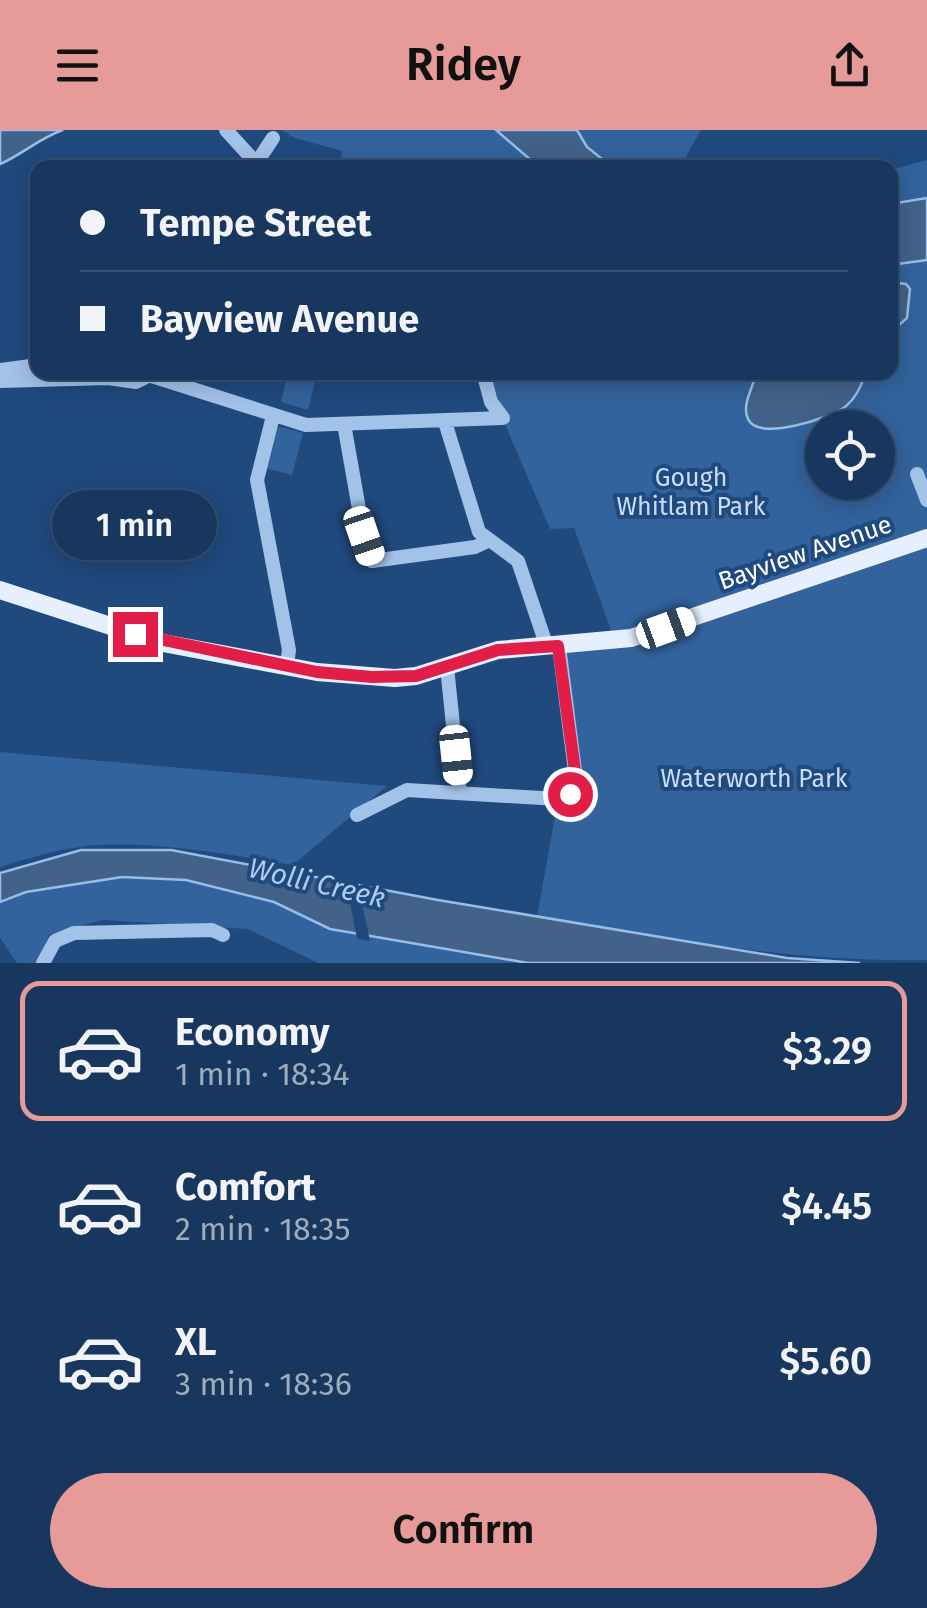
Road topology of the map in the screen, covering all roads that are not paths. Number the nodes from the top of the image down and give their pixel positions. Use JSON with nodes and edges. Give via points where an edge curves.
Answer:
{"nodes":[{"id":1,"x":226,"y":130,"type":"edge"},
{"id":2,"x":273,"y":138,"type":"dead end"},
{"id":3,"x":251,"y":160,"type":"edge"},
{"id":4,"x":258,"y":160,"type":"edge"},
{"id":5,"x":30,"y":366,"type":"edge"},
{"id":6,"x":0,"y":370,"type":"edge"},
{"id":7,"x":36,"y":380,"type":"edge"},
{"id":8,"x":162,"y":380,"type":"edge"},
{"id":9,"x":485,"y":380,"type":"edge"},
{"id":10,"x":0,"y":381,"type":"edge"},
{"id":11,"x":273,"y":416,"type":"junction"},
{"id":12,"x":445,"y":422,"type":"junction"},
{"id":13,"x":344,"y":424,"type":"junction"},
{"id":14,"x":917,"y":474,"type":"dead end"},
{"id":15,"x":927,"y":500,"type":"edge"},
{"id":16,"x":927,"y":538,"type":"edge"},
{"id":17,"x":490,"y":540,"type":"junction"},
{"id":18,"x":0,"y":590,"type":"edge"},
{"id":19,"x":553,"y":647,"type":"junction"},
{"id":20,"x":287,"y":665,"type":"junction"},
{"id":21,"x":447,"y":667,"type":"junction"},
{"id":22,"x":460,"y":793,"type":"junction"},
{"id":23,"x":357,"y":815,"type":"dead end"},
{"id":24,"x":223,"y":935,"type":"dead end"},
{"id":25,"x":43,"y":963,"type":"edge"}],
"edges":[{"from":1,"to":3,"type":"street"},
{"from":2,"to":4,"type":"street"},
{"from":5,"to":6,"type":"street"},
{"from":7,"to":10,"type":"street"},
{"from":8,"to":11,"type":"street"},
{"from":9,"to":12,"type":"street","via":[[503,418]]},
{"from":11,"to":13,"type":"street"},
{"from":11,"to":20,"type":"street","via":[[257,480]]},
{"from":12,"to":13,"type":"street"},
{"from":12,"to":17,"type":"street","via":[[479,532]]},
{"from":13,"to":17,"type":"street","via":[[372,561]]},
{"from":14,"to":15,"type":"street"},
{"from":16,"to":19,"type":"main road","name":"Bayview Avenue","via":[[666,628],[615,642]]},
{"from":17,"to":19,"type":"street","via":[[518,560]]},
{"from":18,"to":20,"type":"main road","name":"Bayview Avenue","via":[[163,642]]},
{"from":19,"to":21,"type":"main road","name":"Bayview Avenue","via":[[498,650]]},
{"from":19,"to":22,"type":"street","via":[[575,771],[570,794],[558,799]]},
{"from":20,"to":21,"type":"main road","name":"Bayview Avenue","via":[[383,678]]},
{"from":21,"to":22,"type":"street"},
{"from":22,"to":23,"type":"street","via":[[407,790]]},
{"from":24,"to":25,"type":"street","via":[[74,932],[56,941]]}]}
